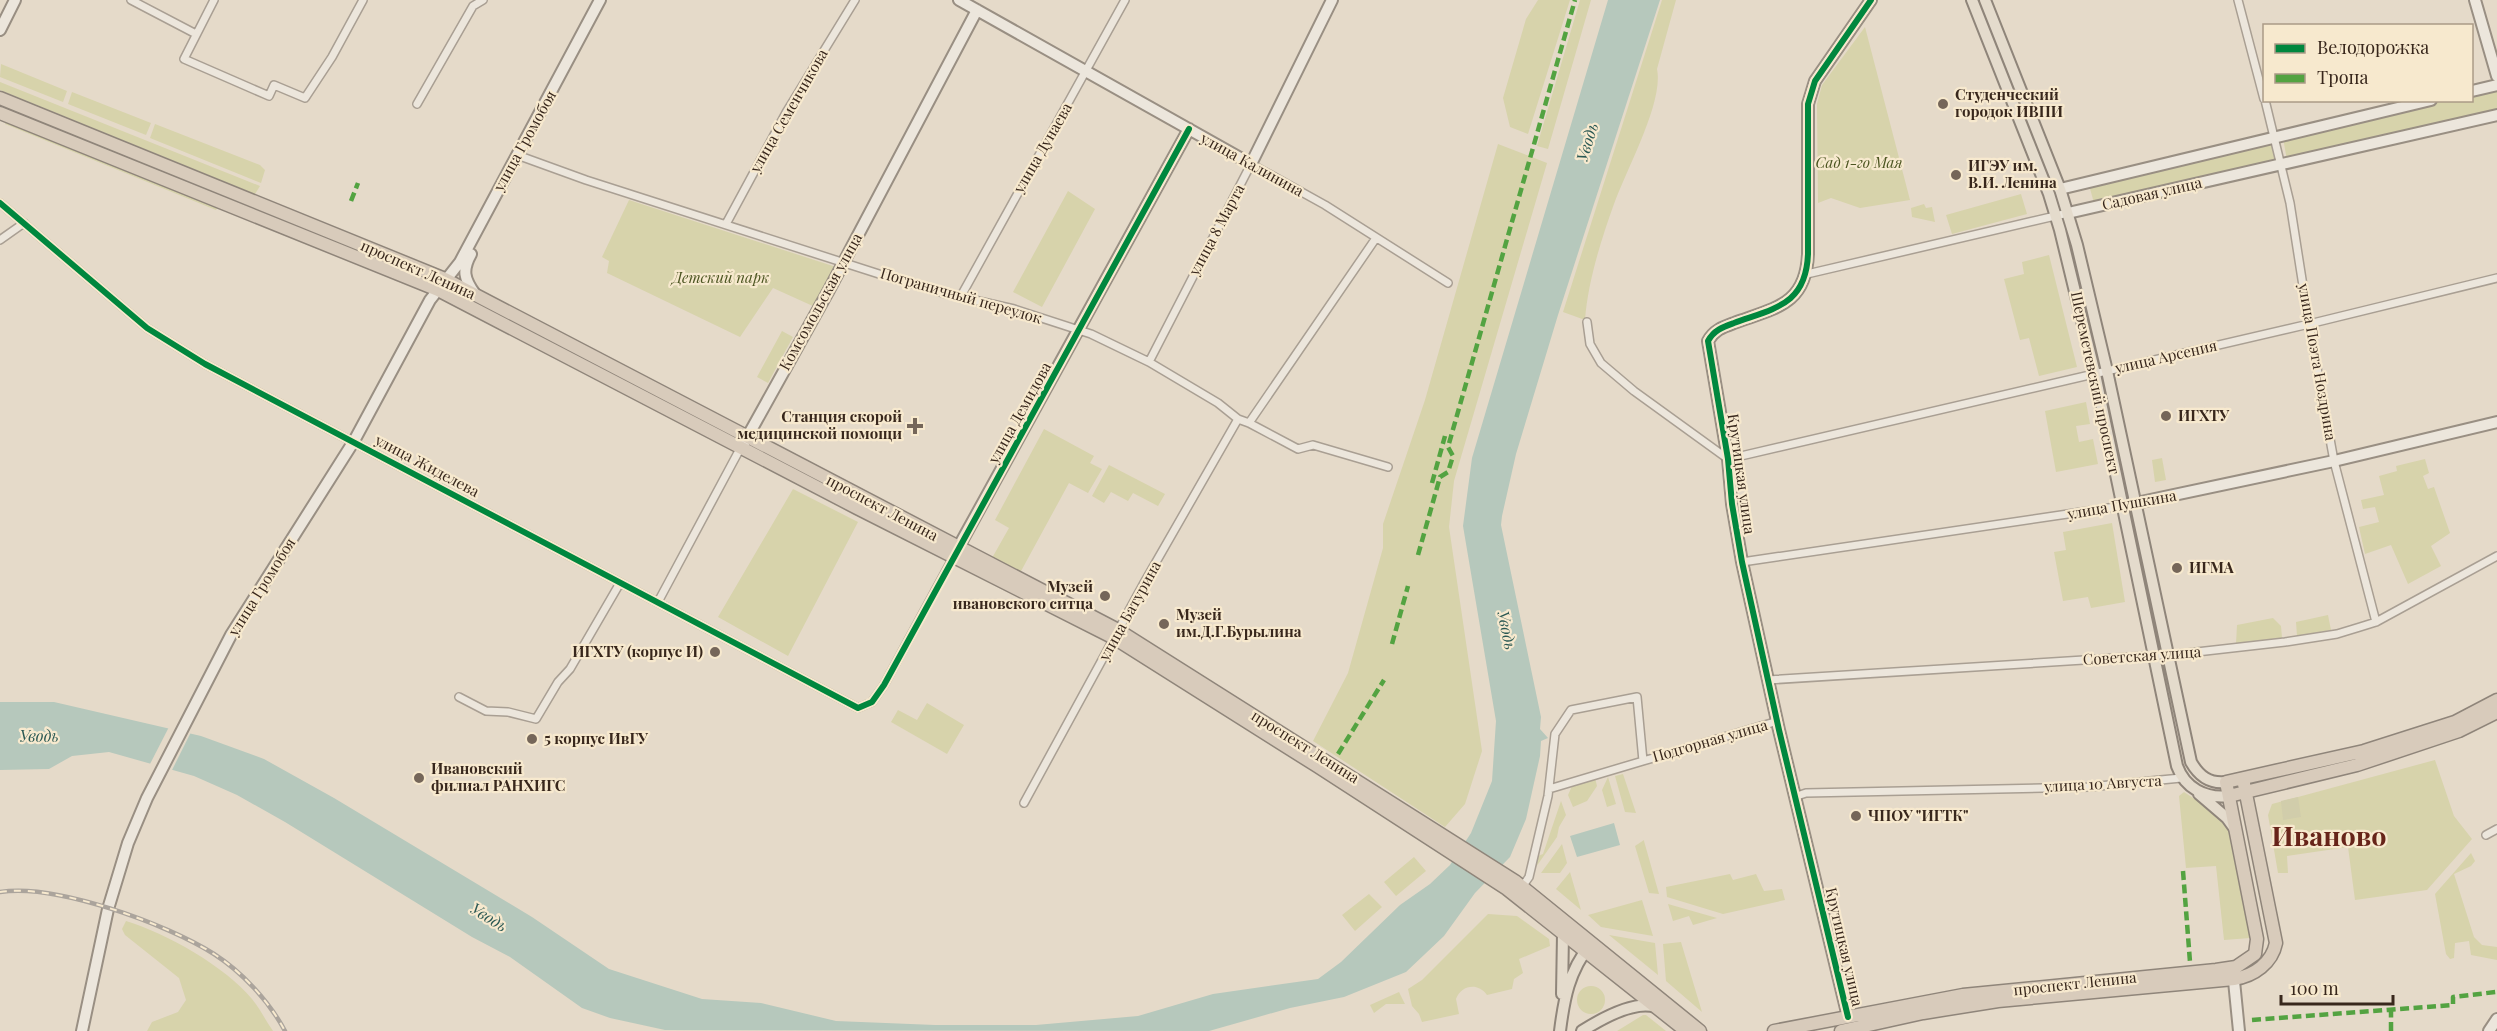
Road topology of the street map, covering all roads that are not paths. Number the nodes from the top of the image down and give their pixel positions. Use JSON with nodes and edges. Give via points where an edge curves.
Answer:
{"nodes":[{"id":1,"x":15,"y":0,"type":"edge"},
{"id":2,"x":131,"y":0,"type":"edge"},
{"id":3,"x":214,"y":0,"type":"edge"},
{"id":4,"x":363,"y":0,"type":"edge"},
{"id":5,"x":483,"y":0,"type":"edge"},
{"id":6,"x":600,"y":0,"type":"edge"},
{"id":7,"x":607,"y":0,"type":"edge"},
{"id":8,"x":855,"y":0,"type":"edge"},
{"id":9,"x":959,"y":0,"type":"edge"},
{"id":10,"x":1125,"y":0,"type":"edge"},
{"id":11,"x":1332,"y":0,"type":"edge"},
{"id":12,"x":1871,"y":0,"type":"edge"},
{"id":13,"x":1972,"y":0,"type":"edge"},
{"id":14,"x":1985,"y":0,"type":"edge"},
{"id":15,"x":2238,"y":0,"type":"edge"},
{"id":16,"x":2475,"y":0,"type":"edge"},
{"id":17,"x":979,"y":5,"type":"edge"},
{"id":18,"x":0,"y":30,"type":"edge"},
{"id":19,"x":196,"y":34,"type":"junction"},
{"id":20,"x":1086,"y":72,"type":"junction"},
{"id":21,"x":2497,"y":76,"type":"edge"},
{"id":22,"x":2497,"y":85,"type":"edge"},
{"id":23,"x":2473,"y":91,"type":"edge"},
{"id":24,"x":2263,"y":93,"type":"edge"},
{"id":25,"x":0,"y":98,"type":"edge"},
{"id":26,"x":2265,"y":102,"type":"edge"},
{"id":27,"x":2423,"y":102,"type":"edge"},
{"id":28,"x":417,"y":104,"type":"dead end"},
{"id":29,"x":0,"y":113,"type":"edge"},
{"id":30,"x":2497,"y":115,"type":"edge"},
{"id":31,"x":1189,"y":129,"type":"junction"},
{"id":32,"x":2274,"y":138,"type":"junction"},
{"id":33,"x":520,"y":156,"type":"junction"},
{"id":34,"x":1251,"y":164,"type":"junction"},
{"id":35,"x":2281,"y":165,"type":"junction"},
{"id":36,"x":2060,"y":189,"type":"junction"},
{"id":37,"x":0,"y":203,"type":"edge"},
{"id":38,"x":2068,"y":213,"type":"junction"},
{"id":39,"x":2056,"y":215,"type":"junction"},
{"id":40,"x":24,"y":223,"type":"junction"},
{"id":41,"x":726,"y":224,"type":"junction"},
{"id":42,"x":1377,"y":238,"type":"junction"},
{"id":43,"x":0,"y":240,"type":"edge"},
{"id":44,"x":844,"y":261,"type":"junction"},
{"id":45,"x":465,"y":264,"type":"junction"},
{"id":46,"x":1807,"y":274,"type":"junction"},
{"id":47,"x":2497,"y":278,"type":"edge"},
{"id":48,"x":445,"y":279,"type":"junction"},
{"id":49,"x":1448,"y":283,"type":"dead end"},
{"id":50,"x":438,"y":290,"type":"junction"},
{"id":51,"x":475,"y":295,"type":"junction"},
{"id":52,"x":961,"y":296,"type":"junction"},
{"id":53,"x":1587,"y":322,"type":"dead end"},
{"id":54,"x":2309,"y":324,"type":"junction"},
{"id":55,"x":1079,"y":330,"type":"junction"},
{"id":56,"x":1149,"y":362,"type":"junction"},
{"id":57,"x":2107,"y":371,"type":"junction"},
{"id":58,"x":2095,"y":374,"type":"junction"},
{"id":59,"x":1238,"y":419,"type":"junction"},
{"id":60,"x":2497,"y":422,"type":"edge"},
{"id":61,"x":1249,"y":423,"type":"junction"},
{"id":62,"x":354,"y":441,"type":"junction"},
{"id":63,"x":744,"y":442,"type":"junction"},
{"id":64,"x":1728,"y":459,"type":"junction"},
{"id":65,"x":2334,"y":461,"type":"junction"},
{"id":66,"x":1388,"y":467,"type":"dead end"},
{"id":67,"x":2135,"y":504,"type":"junction"},
{"id":68,"x":2122,"y":507,"type":"junction"},
{"id":69,"x":955,"y":553,"type":"junction"},
{"id":70,"x":2497,"y":556,"type":"edge"},
{"id":71,"x":1742,"y":562,"type":"junction"},
{"id":72,"x":620,"y":583,"type":"junction"},
{"id":73,"x":657,"y":602,"type":"junction"},
{"id":74,"x":2376,"y":622,"type":"junction"},
{"id":75,"x":1116,"y":634,"type":"junction"},
{"id":76,"x":2153,"y":655,"type":"junction"},
{"id":77,"x":2166,"y":655,"type":"junction"},
{"id":78,"x":1768,"y":680,"type":"junction"},
{"id":79,"x":459,"y":697,"type":"dead end"},
{"id":80,"x":2497,"y":700,"type":"edge"},
{"id":81,"x":868,"y":705,"type":"joint"},
{"id":82,"x":2497,"y":712,"type":"edge"},
{"id":83,"x":1778,"y":721,"type":"junction"},
{"id":84,"x":1643,"y":761,"type":"junction"},
{"id":85,"x":2181,"y":778,"type":"junction"},
{"id":86,"x":2243,"y":779,"type":"junction"},
{"id":87,"x":2226,"y":782,"type":"junction"},
{"id":88,"x":2192,"y":788,"type":"junction"},
{"id":89,"x":2266,"y":788,"type":"junction"},
{"id":90,"x":1549,"y":789,"type":"junction"},
{"id":91,"x":2246,"y":793,"type":"junction"},
{"id":92,"x":1797,"y":796,"type":"junction"},
{"id":93,"x":2229,"y":796,"type":"junction"},
{"id":94,"x":1024,"y":803,"type":"dead end"},
{"id":95,"x":2251,"y":814,"type":"junction"},
{"id":96,"x":2497,"y":829,"type":"edge"},
{"id":97,"x":2486,"y":835,"type":"dead end"},
{"id":98,"x":2238,"y":837,"type":"junction"},
{"id":99,"x":1515,"y":886,"type":"junction"},
{"id":100,"x":1563,"y":934,"type":"junction"},
{"id":101,"x":1589,"y":946,"type":"junction"},
{"id":102,"x":2233,"y":973,"type":"junction"},
{"id":103,"x":1658,"y":1007,"type":"junction"},
{"id":104,"x":1562,"y":1014,"type":"junction"},
{"id":105,"x":1848,"y":1017,"type":"junction"},
{"id":106,"x":2497,"y":1018,"type":"edge"},
{"id":107,"x":82,"y":1031,"type":"edge"},
{"id":108,"x":1560,"y":1031,"type":"edge"},
{"id":109,"x":1582,"y":1031,"type":"edge"},
{"id":110,"x":1686,"y":1031,"type":"edge"},
{"id":111,"x":1700,"y":1031,"type":"edge"},
{"id":112,"x":1774,"y":1031,"type":"edge"},
{"id":113,"x":1841,"y":1031,"type":"edge"},
{"id":114,"x":2240,"y":1031,"type":"edge"},
{"id":115,"x":2489,"y":1031,"type":"edge"}],
"edges":[{"from":1,"to":18,"type":"street"},
{"from":2,"to":19,"type":"street"},
{"from":3,"to":19,"type":"street"},
{"from":4,"to":19,"type":"street","via":[[305,98],[274,85],[269,96],[184,58]]},
{"from":5,"to":28,"type":"street","via":[[473,6]]},
{"from":6,"to":33,"type":"street","name":"улица Громобоя"},
{"from":7,"to":33,"type":"street","name":"улица Громобоя"},
{"from":8,"to":41,"type":"street","name":"улица Семенчикова","via":[[787,111]]},
{"from":9,"to":17,"type":"street","name":"улица Калинина"},
{"from":10,"to":20,"type":"street","name":"улица Дунаева"},
{"from":11,"to":34,"type":"street","name":"улица 8 Марта"},
{"from":12,"to":46,"type":"street","via":[[1815,81],[1808,104]]},
{"from":13,"to":39,"type":"main road","name":"Шереметевский проспект"},
{"from":14,"to":36,"type":"main road","name":"Шереметевский проспект"},
{"from":15,"to":24,"type":"street","name":"улица Поэта Ноздрина"},
{"from":16,"to":21,"type":"street"},
{"from":17,"to":20,"type":"street","name":"улица Калинина"},
{"from":17,"to":44,"type":"street","name":"Комсомольская улица"},
{"from":20,"to":31,"type":"street","name":"улица Калинина"},
{"from":20,"to":52,"type":"street","name":"улица Дунаева"},
{"from":22,"to":23,"type":"street"},
{"from":25,"to":48,"type":"highway","name":"проспект Ленина"},
{"from":26,"to":32,"type":"street","name":"улица Поэта Ноздрина"},
{"from":27,"to":32,"type":"street","name":"Садовая улица"},
{"from":29,"to":50,"type":"highway","name":"проспект Ленина"},
{"from":30,"to":35,"type":"street","name":"Садовая улица"},
{"from":31,"to":34,"type":"street","name":"улица Калинина"},
{"from":31,"to":55,"type":"street","name":"улица Демидова"},
{"from":32,"to":35,"type":"street","name":"улица Поэта Ноздрина"},
{"from":32,"to":36,"type":"street","name":"Садовая улица"},
{"from":33,"to":41,"type":"street","name":"Пограничный переулок"},
{"from":33,"to":45,"type":"street","name":"улица Громобоя"},
{"from":33,"to":48,"type":"street","name":"улица Громобоя","via":[[460,262]]},
{"from":34,"to":42,"type":"street","name":"улица Калинина"},
{"from":34,"to":56,"type":"street","name":"улица 8 Марта"},
{"from":35,"to":38,"type":"street","name":"Садовая улица"},
{"from":35,"to":54,"type":"street","name":"улица Поэта Ноздрина"},
{"from":36,"to":38,"type":"main road","name":"Шереметевский проспект"},
{"from":37,"to":40,"type":"street","name":"улица Жиделева"},
{"from":38,"to":39,"type":"street","name":"Садовая улица"},
{"from":38,"to":57,"type":"main road","name":"Шереметевский проспект"},
{"from":39,"to":46,"type":"street","name":"Садовая улица"},
{"from":39,"to":58,"type":"main road","name":"Шереметевский проспект"},
{"from":40,"to":43,"type":"street"},
{"from":40,"to":62,"type":"street","name":"улица Жиделева","via":[[160,337],[242,385]]},
{"from":41,"to":44,"type":"street","name":"Пограничный переулок"},
{"from":42,"to":49,"type":"street","name":"улица Калинина"},
{"from":42,"to":61,"type":"street"},
{"from":44,"to":52,"type":"street","name":"Пограничный переулок"},
{"from":44,"to":63,"type":"street","name":"Комсомольская улица"},
{"from":45,"to":48,"type":"street","name":"улица Громобоя"},
{"from":45,"to":51,"type":"street","via":[[464,276]]},
{"from":46,"to":64,"type":"street","name":"Крутицкая улица","via":[[1797,292],[1784,304],[1719,329],[1708,341]]},
{"from":47,"to":54,"type":"street","name":"улица Арсения"},
{"from":48,"to":50,"type":"street","name":"улица Громобоя"},
{"from":48,"to":51,"type":"highway","name":"проспект Ленина"},
{"from":50,"to":62,"type":"street","name":"улица Громобоя"},
{"from":50,"to":63,"type":"highway","name":"проспект Ленина"},
{"from":51,"to":63,"type":"highway","name":"проспект Ленина"},
{"from":52,"to":55,"type":"street","name":"Пограничный переулок"},
{"from":53,"to":64,"type":"street","via":[[1590,344],[1601,363]]},
{"from":54,"to":57,"type":"street","name":"улица Арсения"},
{"from":54,"to":65,"type":"street","name":"улица Поэта Ноздрина"},
{"from":55,"to":56,"type":"street","name":"Пограничный переулок"},
{"from":55,"to":69,"type":"street","name":"улица Демидова"},
{"from":56,"to":59,"type":"street","name":"Пограничный переулок"},
{"from":57,"to":58,"type":"street","name":"улица Арсения"},
{"from":57,"to":67,"type":"main road","name":"Шереметевский проспект"},
{"from":58,"to":64,"type":"street","name":"улица Арсения"},
{"from":58,"to":68,"type":"main road","name":"Шереметевский проспект"},
{"from":59,"to":61,"type":"street","name":"Пограничный переулок"},
{"from":59,"to":75,"type":"street","name":"улица Батурина"},
{"from":60,"to":65,"type":"street","name":"улица Пушкина"},
{"from":61,"to":66,"type":"street","name":"Пограничный переулок","via":[[1298,449],[1313,445]]},
{"from":62,"to":72,"type":"street","name":"улица Жиделева"},
{"from":62,"to":107,"type":"street","name":"улица Громобоя","via":[[231,635],[154,783],[128,843],[108,909]]},
{"from":63,"to":69,"type":"highway","name":"проспект Ленина"},
{"from":63,"to":73,"type":"street","name":"Комсомольская улица"},
{"from":64,"to":71,"type":"street","name":"Крутицкая улица"},
{"from":65,"to":67,"type":"street","name":"улица Пушкина"},
{"from":65,"to":74,"type":"street","name":"улица Поэта Ноздрина"},
{"from":67,"to":68,"type":"street","name":"улица Пушкина"},
{"from":67,"to":77,"type":"main road","name":"Шереметевский проспект"},
{"from":68,"to":71,"type":"street","name":"улица Пушкина"},
{"from":68,"to":76,"type":"main road","name":"Шереметевский проспект"},
{"from":69,"to":75,"type":"highway","name":"проспект Ленина"},
{"from":69,"to":81,"type":"street","name":"улица Демидова","via":[[884,685]]},
{"from":70,"to":74,"type":"street","name":"Советская улица"},
{"from":71,"to":78,"type":"street","name":"Крутицкая улица"},
{"from":72,"to":73,"type":"street","name":"улица Жиделева"},
{"from":72,"to":79,"type":"street","via":[[536,718],[486,711]]},
{"from":73,"to":81,"type":"street","name":"улица Жиделева","via":[[858,708]]},
{"from":74,"to":77,"type":"street","name":"Советская улица","via":[[2337,634],[2241,649]]},
{"from":75,"to":94,"type":"street","name":"улица Батурина"},
{"from":75,"to":99,"type":"highway","name":"проспект Ленина"},
{"from":76,"to":77,"type":"street","name":"Советская улица"},
{"from":76,"to":78,"type":"street","name":"Советская улица"},
{"from":76,"to":85,"type":"main road","name":"Шереметевский проспект"},
{"from":77,"to":87,"type":"main road","name":"Шереметевский проспект","via":[[2191,762],[2210,781]]},
{"from":78,"to":83,"type":"street","name":"Крутицкая улица"},
{"from":80,"to":86,"type":"highway","via":[[2455,722],[2364,751]]},
{"from":82,"to":89,"type":"highway","name":"улица 10 Августа","via":[[2459,731],[2357,765]]},
{"from":83,"to":84,"type":"street","name":"Подгорная улица"},
{"from":83,"to":92,"type":"street","name":"Крутицкая улица"},
{"from":84,"to":90,"type":"street","name":"Подгорная улица"},
{"from":84,"to":90,"type":"street","name":"Подгорная улица","via":[[1637,697],[1571,710],[1555,734]]},
{"from":85,"to":88,"type":"main road","name":"улица 10 Августа"},
{"from":85,"to":92,"type":"street","name":"улица 10 Августа","via":[[2089,787]]},
{"from":86,"to":87,"type":"highway"},
{"from":86,"to":91,"type":"highway","name":"проспект Ленина"},
{"from":87,"to":93,"type":"highway"},
{"from":88,"to":93,"type":"main road","name":"улица 10 Августа","via":[[2210,796]]},
{"from":88,"to":98,"type":"main road","via":[[2227,818]]},
{"from":89,"to":91,"type":"highway","name":"улица 10 Августа"},
{"from":89,"to":95,"type":"highway","via":[[2257,796]]},
{"from":90,"to":99,"type":"street","name":"Подгорная улица","via":[[1529,877]]},
{"from":91,"to":93,"type":"highway","name":"улица 10 Августа"},
{"from":91,"to":95,"type":"highway","name":"проспект Ленина"},
{"from":92,"to":105,"type":"street","name":"Крутицкая улица"},
{"from":93,"to":98,"type":"highway"},
{"from":95,"to":102,"type":"highway","name":"проспект Ленина","via":[[2276,943],[2264,965],[2252,974]]},
{"from":96,"to":97,"type":"street"},
{"from":98,"to":102,"type":"highway","via":[[2258,946],[2252,957]]},
{"from":99,"to":100,"type":"highway","name":"проспект Ленина"},
{"from":99,"to":101,"type":"highway","name":"проспект Ленина"},
{"from":100,"to":101,"type":"highway","name":"проспект Ленина"},
{"from":100,"to":104,"type":"main road"},
{"from":101,"to":103,"type":"highway","name":"проспект Ленина"},
{"from":101,"to":104,"type":"main road","via":[[1572,971]]},
{"from":101,"to":111,"type":"highway","name":"проспект Ленина"},
{"from":102,"to":105,"type":"highway","name":"проспект Ленина","via":[[1963,995]]},
{"from":102,"to":113,"type":"highway","name":"проспект Ленина","via":[[1998,1001]]},
{"from":102,"to":114,"type":"street"},
{"from":103,"to":109,"type":"main road","via":[[1635,1006]]},
{"from":103,"to":110,"type":"highway","name":"проспект Ленина"},
{"from":104,"to":108,"type":"main road"},
{"from":105,"to":112,"type":"highway","name":"проспект Ленина"},
{"from":106,"to":115,"type":"street"}]}
